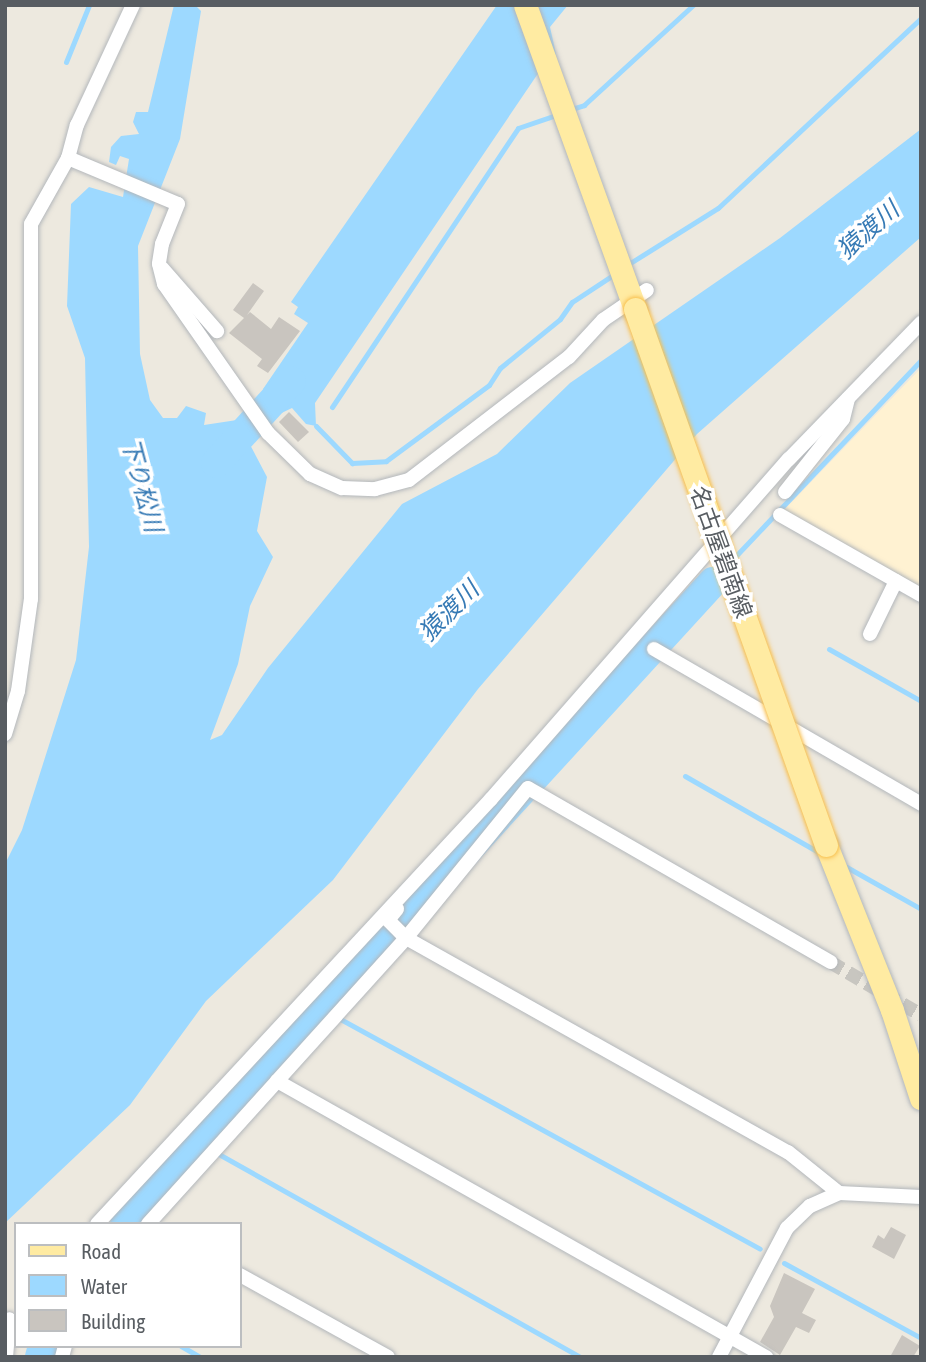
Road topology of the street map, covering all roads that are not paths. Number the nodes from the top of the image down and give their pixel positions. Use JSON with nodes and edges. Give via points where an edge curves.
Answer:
{"nodes":[{"id":1,"x":133,"y":5,"type":"edge"},
{"id":2,"x":525,"y":5,"type":"edge"},
{"id":3,"x":74,"y":160,"type":"junction"},
{"id":4,"x":159,"y":264,"type":"junction"},
{"id":5,"x":631,"y":288,"type":"junction"},
{"id":6,"x":921,"y":323,"type":"edge"},
{"id":7,"x":217,"y":331,"type":"dead end"},
{"id":8,"x":849,"y":397,"type":"junction"},
{"id":9,"x":785,"y":492,"type":"dead end"},
{"id":10,"x":780,"y":515,"type":"dead end"},
{"id":11,"x":896,"y":581,"type":"junction"},
{"id":12,"x":921,"y":595,"type":"edge"},
{"id":13,"x":870,"y":634,"type":"dead end"},
{"id":14,"x":654,"y":649,"type":"dead end"},
{"id":15,"x":5,"y":734,"type":"edge"},
{"id":16,"x":921,"y":804,"type":"edge"},
{"id":17,"x":434,"y":860,"type":"junction"},
{"id":18,"x":405,"y":938,"type":"junction"},
{"id":19,"x":830,"y":962,"type":"tunnel mouth"},
{"id":20,"x":277,"y":1081,"type":"junction"},
{"id":21,"x":921,"y":1098,"type":"edge"},
{"id":22,"x":839,"y":1193,"type":"junction"},
{"id":23,"x":921,"y":1197,"type":"edge"},
{"id":24,"x":99,"y":1222,"type":"edge"},
{"id":25,"x":150,"y":1222,"type":"edge"},
{"id":26,"x":242,"y":1276,"type":"edge"},
{"id":27,"x":10,"y":1318,"type":"edge"},
{"id":28,"x":729,"y":1337,"type":"junction"},
{"id":29,"x":6,"y":1357,"type":"edge"},
{"id":30,"x":388,"y":1357,"type":"edge"},
{"id":31,"x":719,"y":1357,"type":"edge"},
{"id":32,"x":766,"y":1357,"type":"edge"}],
"edges":[{"from":1,"to":3,"type":"street","via":[[77,125]]},
{"from":2,"to":5,"type":"main road","name":"名古屋碧南線"},
{"from":3,"to":4,"type":"street","via":[[177,203]]},
{"from":3,"to":15,"type":"street","via":[[31,224],[31,599],[18,691]]},
{"from":4,"to":5,"type":"street","via":[[164,284],[268,433],[310,474],[342,488],[375,489],[409,480],[569,357]]},
{"from":4,"to":7,"type":"street"},
{"from":5,"to":21,"type":"main road","name":"名古屋碧南線","bridge":true,"via":[[836,872],[892,1010]]},
{"from":6,"to":8,"type":"street"},
{"from":8,"to":9,"type":"street","via":[[843,419]]},
{"from":8,"to":17,"type":"street"},
{"from":10,"to":11,"type":"street"},
{"from":11,"to":12,"type":"street"},
{"from":11,"to":13,"type":"street"},
{"from":14,"to":16,"type":"street"},
{"from":17,"to":18,"type":"street","via":[[430,874],[387,920]]},
{"from":17,"to":24,"type":"street"},
{"from":18,"to":19,"type":"street","via":[[527,788]]},
{"from":18,"to":20,"type":"street"},
{"from":18,"to":22,"type":"street","via":[[789,1152]]},
{"from":20,"to":25,"type":"street"},
{"from":20,"to":28,"type":"street"},
{"from":22,"to":23,"type":"street"},
{"from":22,"to":28,"type":"street","via":[[810,1206],[787,1228]]},
{"from":26,"to":30,"type":"street"},
{"from":27,"to":29,"type":"street"},
{"from":28,"to":31,"type":"street"},
{"from":28,"to":32,"type":"street"}]}
